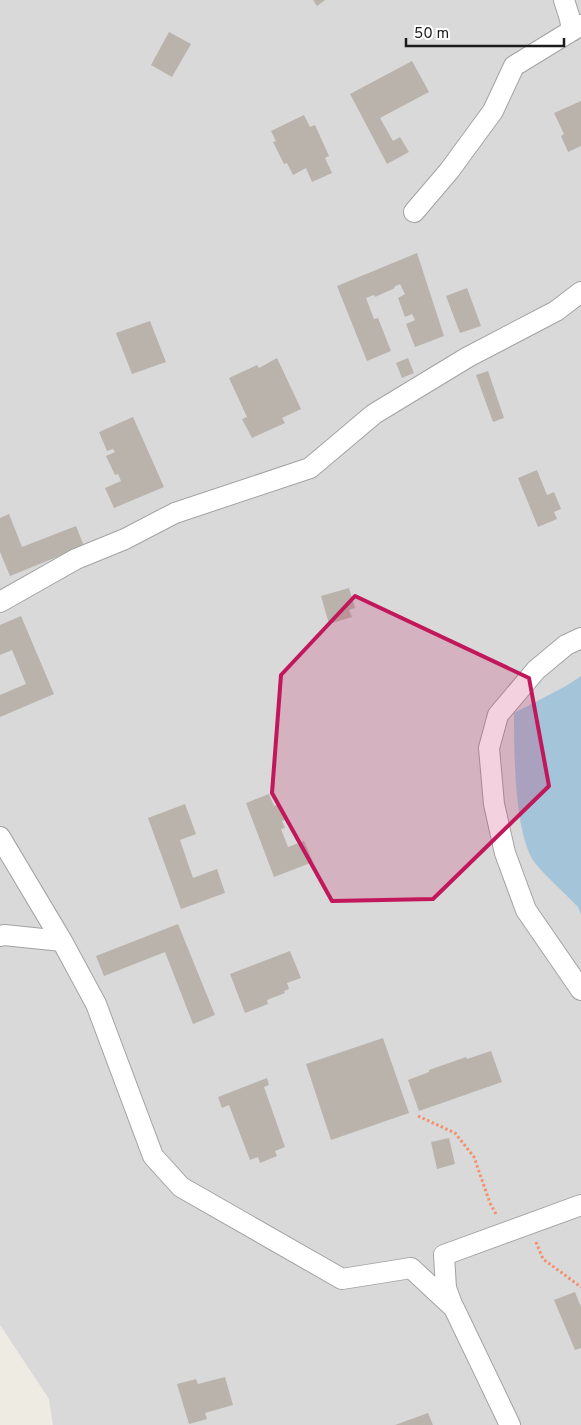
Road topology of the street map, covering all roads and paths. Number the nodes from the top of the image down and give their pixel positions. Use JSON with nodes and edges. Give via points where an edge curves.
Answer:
{"nodes":[{"id":1,"x":564,"y":0,"type":"edge"},
{"id":2,"x":577,"y":28,"type":"edge"},
{"id":3,"x":414,"y":212,"type":"dead end"},
{"id":4,"x":581,"y":292,"type":"edge"},
{"id":5,"x":0,"y":602,"type":"edge"},
{"id":6,"x":581,"y":638,"type":"edge"},
{"id":7,"x":0,"y":837,"type":"edge"},
{"id":8,"x":0,"y":936,"type":"edge"},
{"id":9,"x":62,"y":941,"type":"junction"},
{"id":10,"x":581,"y":990,"type":"edge"},
{"id":11,"x":418,"y":1116,"type":"dead end"},
{"id":12,"x":581,"y":1204,"type":"edge"},
{"id":13,"x":535,"y":1221,"type":"junction"},
{"id":14,"x":507,"y":1232,"type":"junction"},
{"id":15,"x":444,"y":1255,"type":"junction"},
{"id":16,"x":411,"y":1268,"type":"junction"},
{"id":17,"x":581,"y":1287,"type":"edge"},
{"id":18,"x":454,"y":1308,"type":"junction"},
{"id":19,"x":510,"y":1425,"type":"edge"}],
"edges":[{"from":1,"to":2,"type":"street","via":[[570,19]]},
{"from":2,"to":3,"type":"street","via":[[514,66],[493,111]]},
{"from":4,"to":5,"type":"street","via":[[556,311],[468,357],[374,414],[310,468],[175,513],[125,539],[76,559]]},
{"from":6,"to":10,"type":"street","via":[[566,645],[536,670],[498,715],[489,748],[494,804],[505,853],[526,910]]},
{"from":7,"to":9,"type":"street"},
{"from":8,"to":9,"type":"street"},
{"from":9,"to":16,"type":"street","via":[[96,1004],[153,1156],[181,1187],[342,1279]]},
{"from":11,"to":14,"type":"path","via":[[455,1133],[474,1157],[490,1203]]},
{"from":12,"to":13,"type":"street"},
{"from":13,"to":14,"type":"street"},
{"from":13,"to":17,"type":"path","via":[[536,1242],[543,1259]]},
{"from":14,"to":15,"type":"street"},
{"from":15,"to":16,"type":"street"},
{"from":15,"to":18,"type":"street","via":[[446,1288]]},
{"from":16,"to":18,"type":"street"},
{"from":18,"to":19,"type":"street"}]}
